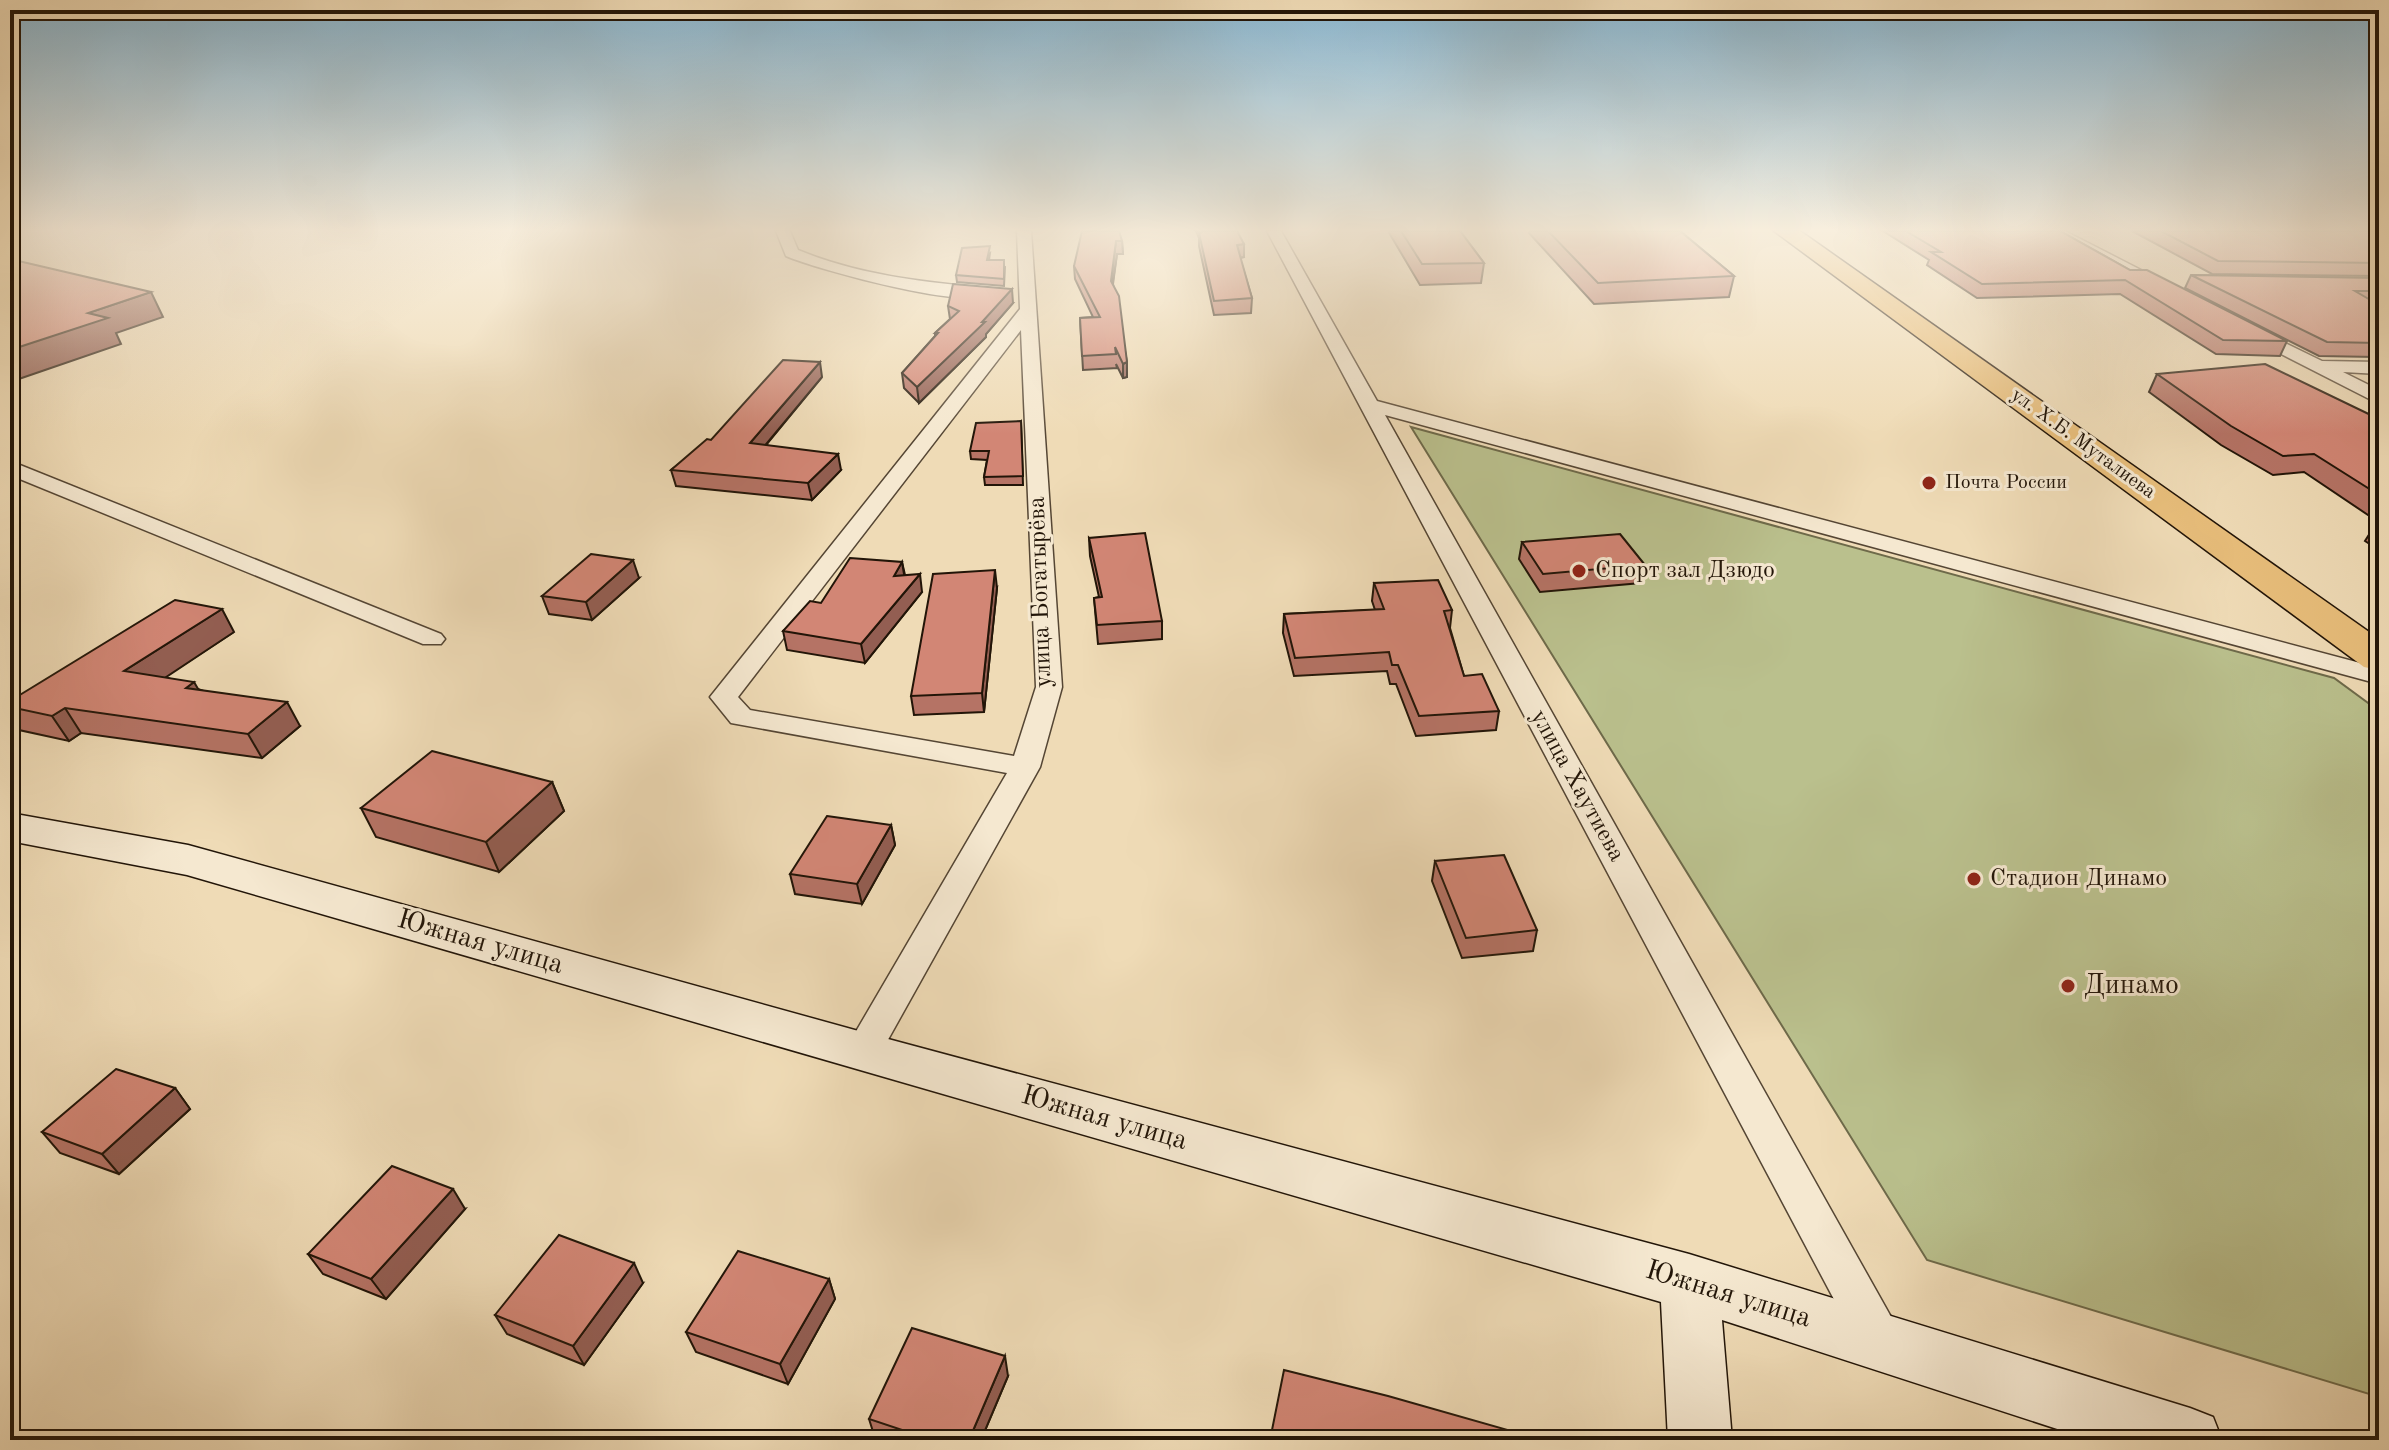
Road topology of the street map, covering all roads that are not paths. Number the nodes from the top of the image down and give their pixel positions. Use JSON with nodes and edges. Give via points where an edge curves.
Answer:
{"nodes":[{"id":1,"x":1006,"y":299,"type":"edge"},
{"id":2,"x":1311,"y":299,"type":"edge"},
{"id":3,"x":1880,"y":299,"type":"edge"},
{"id":4,"x":1016,"y":300,"type":"junction"},
{"id":5,"x":2235,"y":323,"type":"edge"},
{"id":6,"x":2316,"y":366,"type":"junction"},
{"id":7,"x":2379,"y":368,"type":"edge"},
{"id":8,"x":2379,"y":398,"type":"edge"},
{"id":9,"x":1369,"y":405,"type":"junction"},
{"id":10,"x":10,"y":467,"type":"edge"},
{"id":11,"x":432,"y":639,"type":"dead end"},
{"id":12,"x":2379,"y":658,"type":"edge"},
{"id":13,"x":2379,"y":676,"type":"edge"},
{"id":14,"x":1025,"y":767,"type":"junction"},
{"id":15,"x":10,"y":827,"type":"edge"},
{"id":16,"x":862,"y":1052,"type":"junction"},
{"id":17,"x":1689,"y":1282,"type":"junction"},
{"id":18,"x":1881,"y":1342,"type":"junction"},
{"id":19,"x":1700,"y":1440,"type":"edge"},
{"id":20,"x":2190,"y":1440,"type":"edge"}],
"edges":[{"from":1,"to":4,"type":"street"},
{"from":2,"to":9,"type":"street","name":"улица Хаутиева"},
{"from":3,"to":12,"type":"main road","name":"ул. Х.Б. Муталиева"},
{"from":4,"to":14,"type":"street","name":"улица Богатырёва","via":[[1049,687]]},
{"from":4,"to":14,"type":"street","via":[[724,697],[741,717]]},
{"from":5,"to":6,"type":"street"},
{"from":6,"to":7,"type":"street"},
{"from":6,"to":8,"type":"street"},
{"from":9,"to":13,"type":"street"},
{"from":9,"to":18,"type":"street","name":"улица Хаутиева"},
{"from":10,"to":11,"type":"street"},
{"from":14,"to":16,"type":"street","name":"улица Богатырёва"},
{"from":15,"to":16,"type":"street","name":"Южная улица","via":[[188,860]]},
{"from":16,"to":17,"type":"street","name":"Южная улица"},
{"from":17,"to":18,"type":"street","name":"Южная улица"},
{"from":17,"to":19,"type":"street"},
{"from":18,"to":20,"type":"street","name":"Южная улица"}]}
